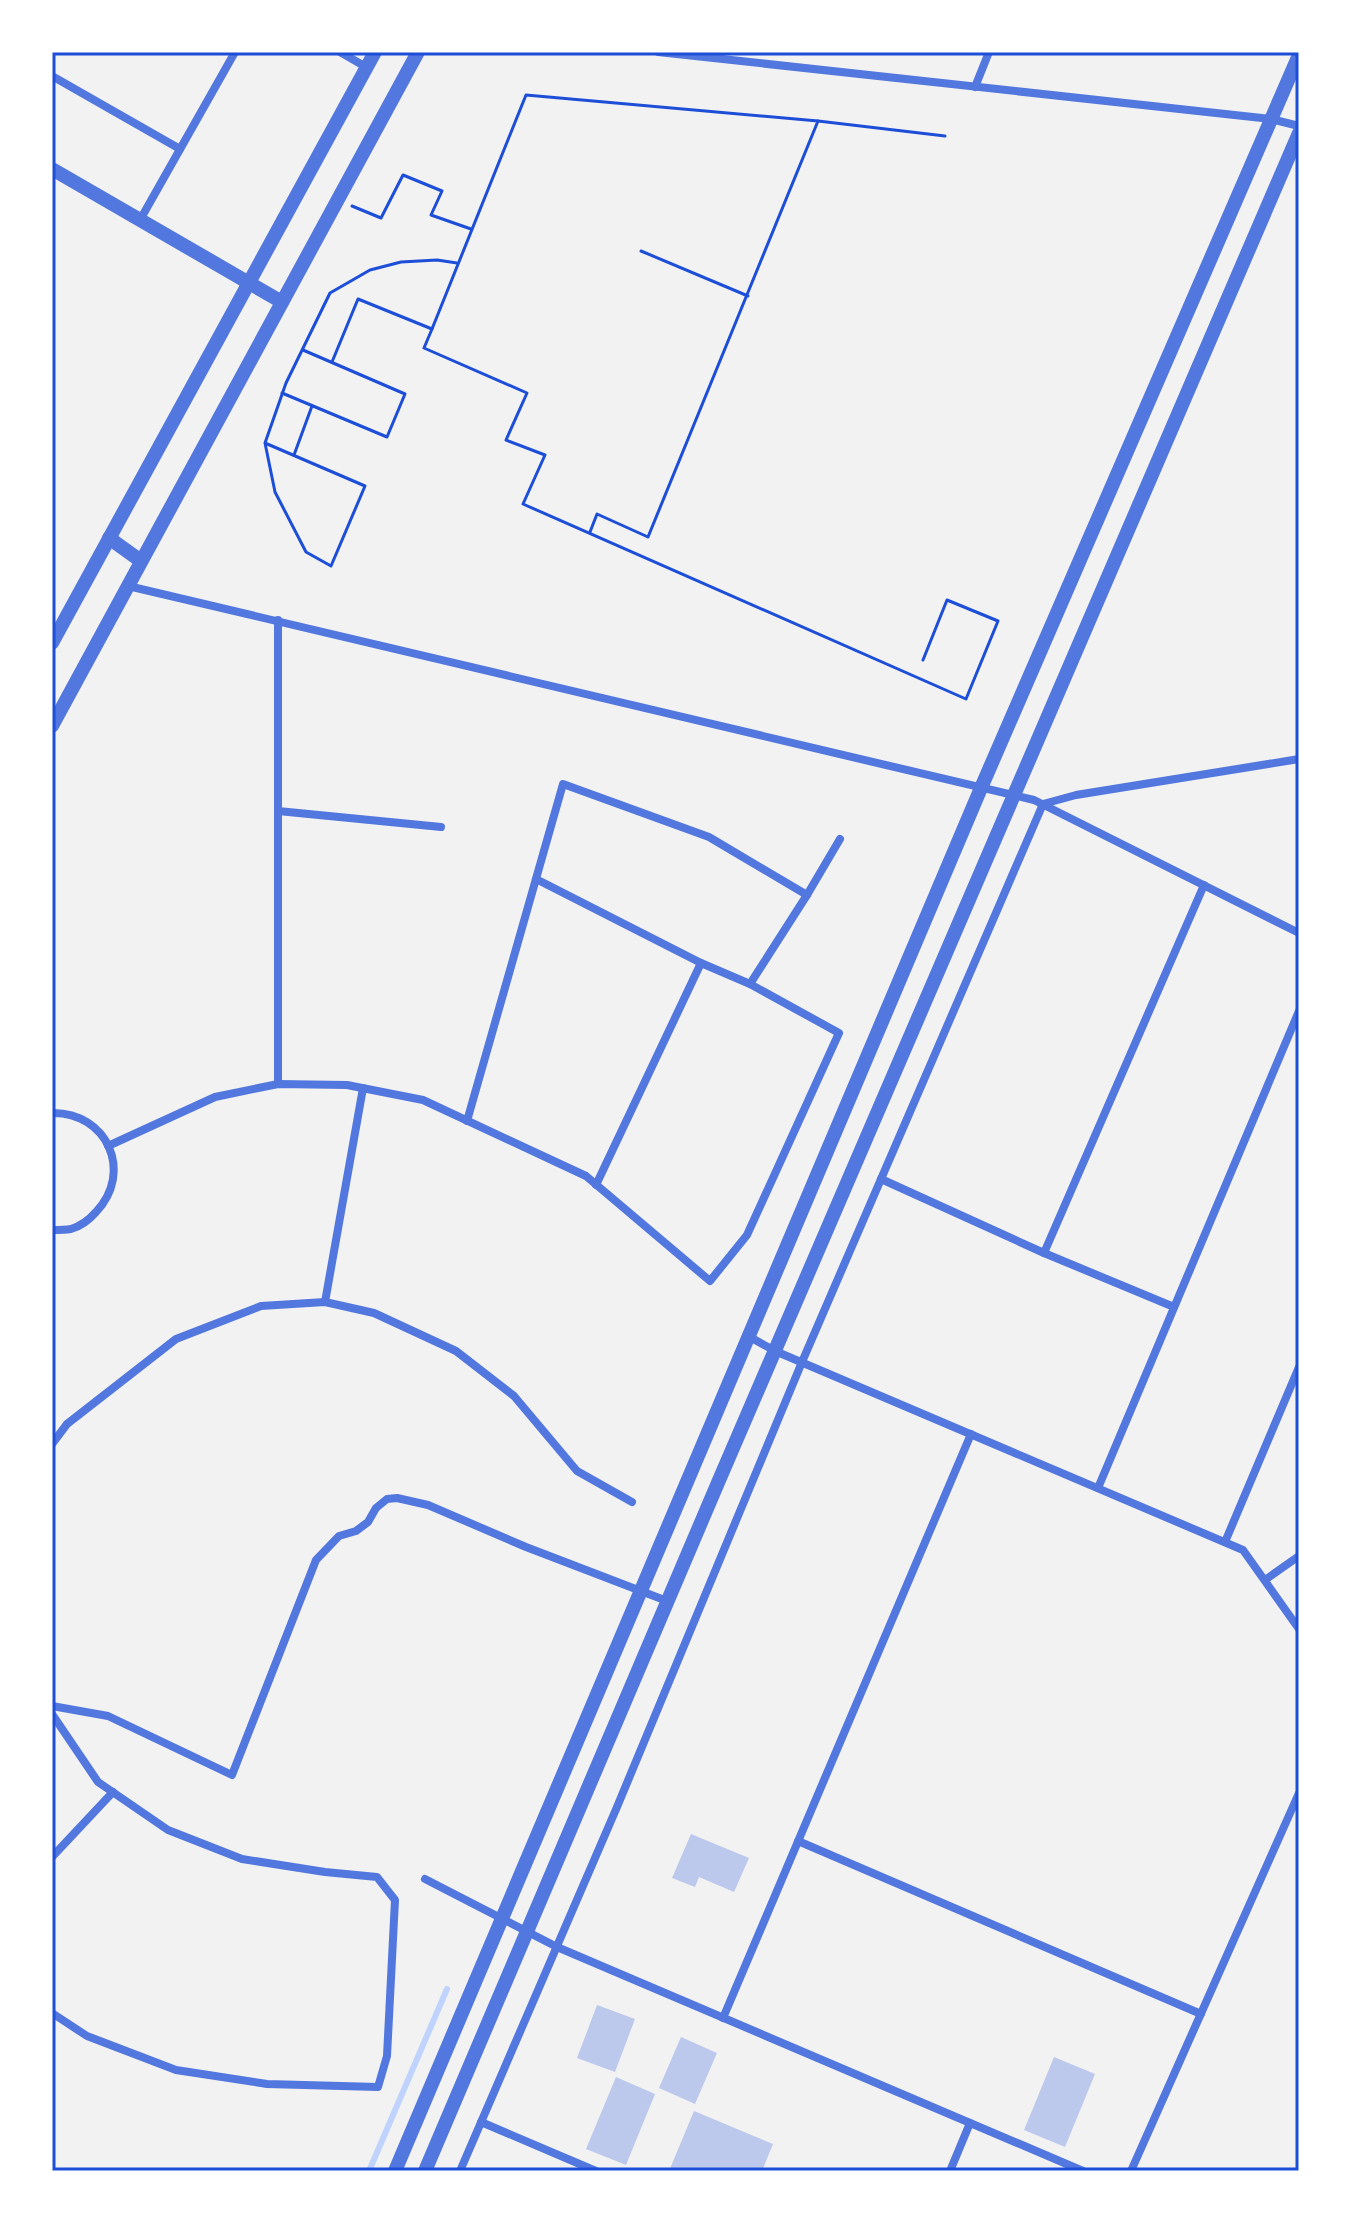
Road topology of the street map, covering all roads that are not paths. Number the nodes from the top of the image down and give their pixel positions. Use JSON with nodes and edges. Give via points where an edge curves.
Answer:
{"nodes":[{"id":1,"x":235,"y":52,"type":"edge"},
{"id":2,"x":340,"y":52,"type":"edge"},
{"id":3,"x":375,"y":52,"type":"edge"},
{"id":4,"x":418,"y":52,"type":"edge"},
{"id":5,"x":658,"y":52,"type":"edge"},
{"id":6,"x":989,"y":52,"type":"edge"},
{"id":7,"x":1299,"y":55,"type":"edge"},
{"id":8,"x":366,"y":67,"type":"junction"},
{"id":9,"x":52,"y":76,"type":"edge"},
{"id":10,"x":975,"y":87,"type":"junction"},
{"id":11,"x":1271,"y":119,"type":"junction"},
{"id":12,"x":1299,"y":126,"type":"edge"},
{"id":13,"x":1299,"y":133,"type":"edge"},
{"id":14,"x":180,"y":149,"type":"junction"},
{"id":15,"x":52,"y":169,"type":"edge"},
{"id":16,"x":140,"y":220,"type":"junction"},
{"id":17,"x":248,"y":283,"type":"junction"},
{"id":18,"x":282,"y":302,"type":"junction"},
{"id":19,"x":109,"y":538,"type":"junction"},
{"id":20,"x":141,"y":561,"type":"junction"},
{"id":21,"x":127,"y":586,"type":"junction"},
{"id":22,"x":278,"y":620,"type":"junction"},
{"id":23,"x":52,"y":643,"type":"edge"},
{"id":24,"x":52,"y":726,"type":"edge"},
{"id":25,"x":1299,"y":759,"type":"edge"},
{"id":26,"x":981,"y":788,"type":"junction"},
{"id":27,"x":1015,"y":795,"type":"junction"},
{"id":28,"x":1043,"y":804,"type":"junction"},
{"id":29,"x":278,"y":811,"type":"junction"},
{"id":30,"x":441,"y":827,"type":"dead end"},
{"id":31,"x":840,"y":839,"type":"dead end"},
{"id":32,"x":536,"y":879,"type":"junction"},
{"id":33,"x":1204,"y":885,"type":"junction"},
{"id":34,"x":807,"y":895,"type":"junction"},
{"id":35,"x":1299,"y":933,"type":"edge"},
{"id":36,"x":701,"y":963,"type":"junction"},
{"id":37,"x":750,"y":984,"type":"junction"},
{"id":38,"x":1299,"y":1011,"type":"edge"},
{"id":39,"x":278,"y":1084,"type":"junction"},
{"id":40,"x":363,"y":1088,"type":"junction"},
{"id":41,"x":52,"y":1113,"type":"edge"},
{"id":42,"x":467,"y":1121,"type":"junction"},
{"id":43,"x":108,"y":1146,"type":"junction"},
{"id":44,"x":881,"y":1179,"type":"junction"},
{"id":45,"x":596,"y":1185,"type":"junction"},
{"id":46,"x":52,"y":1230,"type":"edge"},
{"id":47,"x":1044,"y":1253,"type":"junction"},
{"id":48,"x":325,"y":1302,"type":"junction"},
{"id":49,"x":1174,"y":1307,"type":"junction"},
{"id":50,"x":748,"y":1336,"type":"junction"},
{"id":51,"x":775,"y":1351,"type":"junction"},
{"id":52,"x":802,"y":1362,"type":"junction"},
{"id":53,"x":1298,"y":1372,"type":"edge"},
{"id":54,"x":971,"y":1434,"type":"junction"},
{"id":55,"x":52,"y":1444,"type":"edge"},
{"id":56,"x":1098,"y":1488,"type":"junction"},
{"id":57,"x":632,"y":1502,"type":"dead end"},
{"id":58,"x":1225,"y":1542,"type":"junction"},
{"id":59,"x":1299,"y":1556,"type":"edge"},
{"id":60,"x":1265,"y":1580,"type":"junction"},
{"id":61,"x":639,"y":1592,"type":"junction"},
{"id":62,"x":667,"y":1601,"type":"junction"},
{"id":63,"x":1299,"y":1629,"type":"edge"},
{"id":64,"x":52,"y":1706,"type":"edge"},
{"id":65,"x":52,"y":1714,"type":"edge"},
{"id":66,"x":113,"y":1792,"type":"junction"},
{"id":67,"x":1299,"y":1793,"type":"edge"},
{"id":68,"x":798,"y":1841,"type":"junction"},
{"id":69,"x":52,"y":1857,"type":"edge"},
{"id":70,"x":425,"y":1879,"type":"dead end"},
{"id":71,"x":501,"y":1920,"type":"junction"},
{"id":72,"x":527,"y":1933,"type":"junction"},
{"id":73,"x":557,"y":1947,"type":"junction"},
{"id":74,"x":52,"y":2013,"type":"edge"},
{"id":75,"x":1201,"y":2014,"type":"junction"},
{"id":76,"x":723,"y":2018,"type":"junction"},
{"id":77,"x":481,"y":2122,"type":"junction"},
{"id":78,"x":970,"y":2123,"type":"junction"},
{"id":79,"x":395,"y":2171,"type":"edge"},
{"id":80,"x":425,"y":2171,"type":"edge"},
{"id":81,"x":460,"y":2171,"type":"edge"},
{"id":82,"x":596,"y":2171,"type":"edge"},
{"id":83,"x":950,"y":2171,"type":"edge"},
{"id":84,"x":1083,"y":2171,"type":"edge"},
{"id":85,"x":1131,"y":2171,"type":"edge"}],
"edges":[{"from":1,"to":14,"type":"street"},
{"from":2,"to":8,"type":"street"},
{"from":3,"to":8,"type":"street"},
{"from":4,"to":18,"type":"street"},
{"from":5,"to":10,"type":"street"},
{"from":6,"to":10,"type":"street"},
{"from":7,"to":11,"type":"street"},
{"from":8,"to":17,"type":"street"},
{"from":9,"to":14,"type":"street"},
{"from":10,"to":11,"type":"street"},
{"from":11,"to":12,"type":"street"},
{"from":11,"to":26,"type":"street"},
{"from":13,"to":27,"type":"street"},
{"from":14,"to":16,"type":"street"},
{"from":15,"to":16,"type":"street"},
{"from":16,"to":17,"type":"street"},
{"from":17,"to":18,"type":"street"},
{"from":17,"to":19,"type":"street"},
{"from":18,"to":20,"type":"street"},
{"from":19,"to":20,"type":"street"},
{"from":19,"to":23,"type":"street"},
{"from":20,"to":21,"type":"street"},
{"from":21,"to":22,"type":"street"},
{"from":21,"to":24,"type":"street"},
{"from":22,"to":26,"type":"street"},
{"from":22,"to":29,"type":"street"},
{"from":25,"to":28,"type":"street"},
{"from":26,"to":27,"type":"street"},
{"from":26,"to":50,"type":"street"},
{"from":27,"to":28,"type":"street"},
{"from":27,"to":51,"type":"street"},
{"from":28,"to":33,"type":"street"},
{"from":28,"to":44,"type":"street"},
{"from":29,"to":30,"type":"street"},
{"from":29,"to":39,"type":"street"},
{"from":31,"to":34,"type":"street"},
{"from":32,"to":34,"type":"street","via":[[563,784],[709,837]]},
{"from":32,"to":36,"type":"street"},
{"from":32,"to":42,"type":"street"},
{"from":33,"to":35,"type":"street"},
{"from":33,"to":47,"type":"street"},
{"from":34,"to":37,"type":"street"},
{"from":36,"to":37,"type":"street"},
{"from":36,"to":45,"type":"street"},
{"from":37,"to":45,"type":"street","via":[[839,1033],[747,1235],[710,1281]]},
{"from":38,"to":49,"type":"street"},
{"from":39,"to":40,"type":"street"},
{"from":39,"to":43,"type":"street","via":[[215,1097]]},
{"from":40,"to":42,"type":"street","via":[[423,1100]]},
{"from":40,"to":48,"type":"street"},
{"from":41,"to":43,"type":"street","via":[[85,1119]]},
{"from":42,"to":45,"type":"street"},
{"from":43,"to":46,"type":"street","via":[[114,1178],[106,1201],[88,1221]]},
{"from":44,"to":47,"type":"street"},
{"from":44,"to":52,"type":"street"},
{"from":47,"to":49,"type":"street"},
{"from":48,"to":55,"type":"street","via":[[261,1306],[176,1339],[67,1424]]},
{"from":48,"to":57,"type":"street","via":[[374,1313],[456,1351],[514,1396],[577,1471]]},
{"from":49,"to":56,"type":"street"},
{"from":50,"to":51,"type":"street"},
{"from":50,"to":61,"type":"street"},
{"from":51,"to":52,"type":"street"},
{"from":51,"to":62,"type":"street"},
{"from":52,"to":54,"type":"street"},
{"from":52,"to":73,"type":"street"},
{"from":53,"to":58,"type":"street"},
{"from":54,"to":56,"type":"street"},
{"from":54,"to":68,"type":"street"},
{"from":56,"to":58,"type":"street"},
{"from":58,"to":60,"type":"street","via":[[1243,1550]]},
{"from":59,"to":60,"type":"street"},
{"from":60,"to":63,"type":"street"},
{"from":61,"to":62,"type":"street"},
{"from":61,"to":64,"type":"street","via":[[428,1505],[387,1499],[368,1522],[339,1536],[316,1560],[232,1775],[108,1716]]},
{"from":61,"to":71,"type":"street"},
{"from":62,"to":72,"type":"street"},
{"from":65,"to":66,"type":"street","via":[[98,1782]]},
{"from":66,"to":69,"type":"street"},
{"from":66,"to":74,"type":"street","via":[[168,1830],[242,1859],[377,1877],[395,1900],[387,2056],[378,2087],[267,2084],[176,2070],[87,2036]]},
{"from":67,"to":75,"type":"street"},
{"from":68,"to":75,"type":"street"},
{"from":68,"to":76,"type":"street"},
{"from":70,"to":71,"type":"street"},
{"from":71,"to":72,"type":"street"},
{"from":71,"to":79,"type":"street"},
{"from":72,"to":73,"type":"street"},
{"from":72,"to":80,"type":"street"},
{"from":73,"to":76,"type":"street"},
{"from":73,"to":77,"type":"street"},
{"from":75,"to":85,"type":"street"},
{"from":76,"to":78,"type":"street"},
{"from":77,"to":81,"type":"street"},
{"from":77,"to":82,"type":"street"},
{"from":78,"to":83,"type":"street"},
{"from":78,"to":84,"type":"street"}]}
